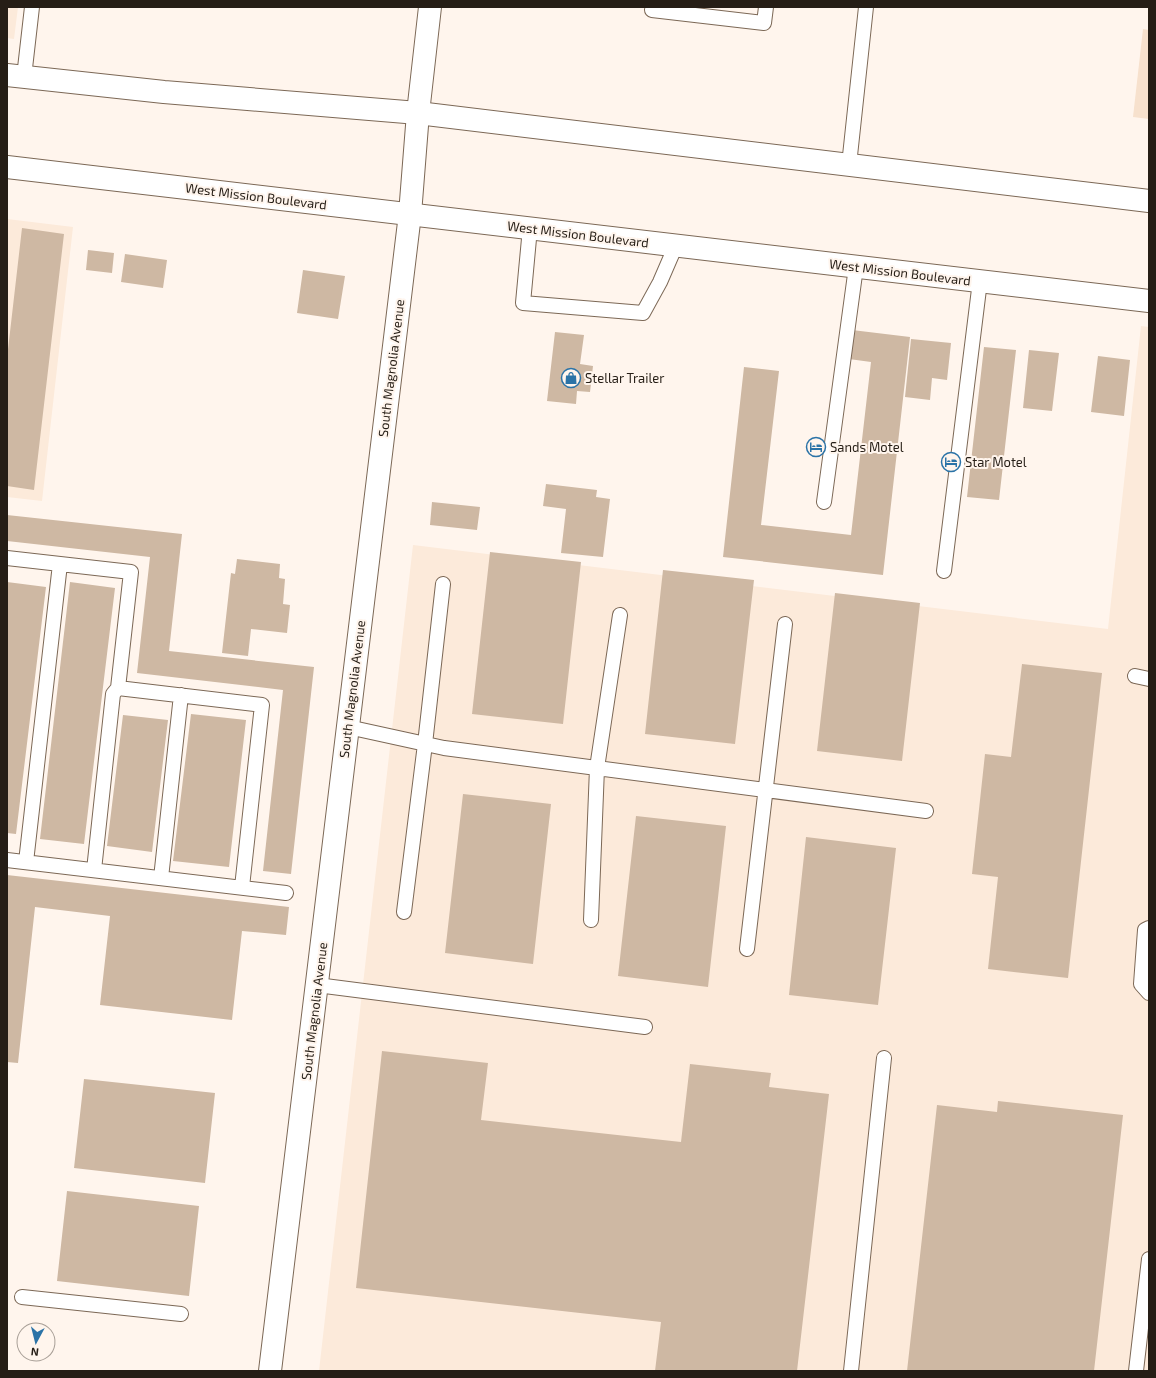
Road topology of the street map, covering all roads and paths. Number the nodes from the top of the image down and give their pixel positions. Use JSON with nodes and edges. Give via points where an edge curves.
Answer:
{"nodes":[{"id":1,"x":32,"y":7,"type":"edge"},
{"id":2,"x":430,"y":7,"type":"edge"},
{"id":3,"x":766,"y":7,"type":"edge"},
{"id":4,"x":866,"y":7,"type":"edge"},
{"id":5,"x":652,"y":10,"type":"dead end"},
{"id":6,"x":16,"y":76,"type":"edge"},
{"id":7,"x":418,"y":113,"type":"junction"},
{"id":8,"x":849,"y":165,"type":"junction"},
{"id":9,"x":7,"y":167,"type":"edge"},
{"id":10,"x":1149,"y":201,"type":"edge"},
{"id":11,"x":410,"y":214,"type":"junction"},
{"id":12,"x":530,"y":228,"type":"junction"},
{"id":13,"x":676,"y":246,"type":"junction"},
{"id":14,"x":856,"y":267,"type":"junction"},
{"id":15,"x":980,"y":281,"type":"junction"},
{"id":16,"x":1149,"y":301,"type":"edge"},
{"id":17,"x":824,"y":502,"type":"dead end"},
{"id":18,"x":7,"y":558,"type":"edge"},
{"id":19,"x":60,"y":564,"type":"junction"},
{"id":20,"x":944,"y":571,"type":"dead end"},
{"id":21,"x":442,"y":584,"type":"dead end"},
{"id":22,"x":620,"y":615,"type":"dead end"},
{"id":23,"x":785,"y":624,"type":"dead end"},
{"id":24,"x":118,"y":688,"type":"junction"},
{"id":25,"x":181,"y":695,"type":"junction"},
{"id":26,"x":348,"y":727,"type":"junction"},
{"id":27,"x":425,"y":744,"type":"junction"},
{"id":28,"x":597,"y":768,"type":"junction"},
{"id":29,"x":766,"y":790,"type":"junction"},
{"id":30,"x":926,"y":811,"type":"dead end"},
{"id":31,"x":7,"y":860,"type":"edge"},
{"id":32,"x":26,"y":862,"type":"junction"},
{"id":33,"x":94,"y":870,"type":"junction"},
{"id":34,"x":161,"y":878,"type":"junction"},
{"id":35,"x":242,"y":887,"type":"junction"},
{"id":36,"x":286,"y":893,"type":"dead end"},
{"id":37,"x":404,"y":912,"type":"dead end"},
{"id":38,"x":591,"y":920,"type":"dead end"},
{"id":39,"x":1149,"y":928,"type":"edge"},
{"id":40,"x":747,"y":949,"type":"dead end"},
{"id":41,"x":317,"y":985,"type":"junction"},
{"id":42,"x":1149,"y":992,"type":"edge"},
{"id":43,"x":644,"y":1027,"type":"dead end"},
{"id":44,"x":884,"y":1058,"type":"dead end"},
{"id":45,"x":1149,"y":1260,"type":"edge"},
{"id":46,"x":22,"y":1297,"type":"dead end"},
{"id":47,"x":181,"y":1314,"type":"dead end"},
{"id":48,"x":270,"y":1371,"type":"edge"},
{"id":49,"x":851,"y":1371,"type":"edge"},
{"id":50,"x":1136,"y":1371,"type":"edge"}],
"edges":[{"from":1,"to":6,"type":"lane"},
{"from":2,"to":7,"type":"main road","name":"South Magnolia Avenue"},
{"from":3,"to":5,"type":"lane","via":[[764,23]]},
{"from":4,"to":8,"type":"lane"},
{"from":6,"to":7,"type":"main road","via":[[164,92]]},
{"from":7,"to":8,"type":"main road"},
{"from":7,"to":11,"type":"main road","name":"South Magnolia Avenue"},
{"from":8,"to":10,"type":"main road"},
{"from":9,"to":11,"type":"main road","name":"West Mission Boulevard"},
{"from":11,"to":12,"type":"main road","name":"West Mission Boulevard"},
{"from":11,"to":26,"type":"main road","name":"South Magnolia Avenue"},
{"from":12,"to":13,"type":"main road","name":"West Mission Boulevard"},
{"from":12,"to":13,"type":"lane","via":[[523,303],[643,313]]},
{"from":13,"to":14,"type":"main road","name":"West Mission Boulevard"},
{"from":14,"to":15,"type":"main road","name":"West Mission Boulevard"},
{"from":14,"to":17,"type":"lane"},
{"from":15,"to":16,"type":"main road","name":"West Mission Boulevard"},
{"from":15,"to":20,"type":"lane"},
{"from":18,"to":19,"type":"lane"},
{"from":19,"to":24,"type":"lane","via":[[131,572]]},
{"from":19,"to":32,"type":"lane"},
{"from":21,"to":27,"type":"lane"},
{"from":22,"to":28,"type":"lane"},
{"from":23,"to":29,"type":"lane"},
{"from":24,"to":25,"type":"lane"},
{"from":24,"to":33,"type":"lane","via":[[113,694]]},
{"from":25,"to":34,"type":"lane"},
{"from":25,"to":35,"type":"lane","via":[[262,705]]},
{"from":26,"to":27,"type":"lane"},
{"from":26,"to":41,"type":"main road","name":"South Magnolia Avenue"},
{"from":27,"to":28,"type":"lane"},
{"from":27,"to":37,"type":"lane"},
{"from":28,"to":29,"type":"lane"},
{"from":28,"to":38,"type":"lane"},
{"from":29,"to":30,"type":"lane"},
{"from":29,"to":40,"type":"lane"},
{"from":31,"to":32,"type":"lane"},
{"from":32,"to":33,"type":"lane"},
{"from":33,"to":34,"type":"lane"},
{"from":34,"to":35,"type":"lane"},
{"from":35,"to":36,"type":"lane"},
{"from":39,"to":42,"type":"lane","via":[[1145,930],[1141,984]]},
{"from":41,"to":43,"type":"lane"},
{"from":41,"to":48,"type":"main road","name":"South Magnolia Avenue"},
{"from":44,"to":49,"type":"lane"},
{"from":45,"to":50,"type":"lane"},
{"from":46,"to":47,"type":"lane"}]}
